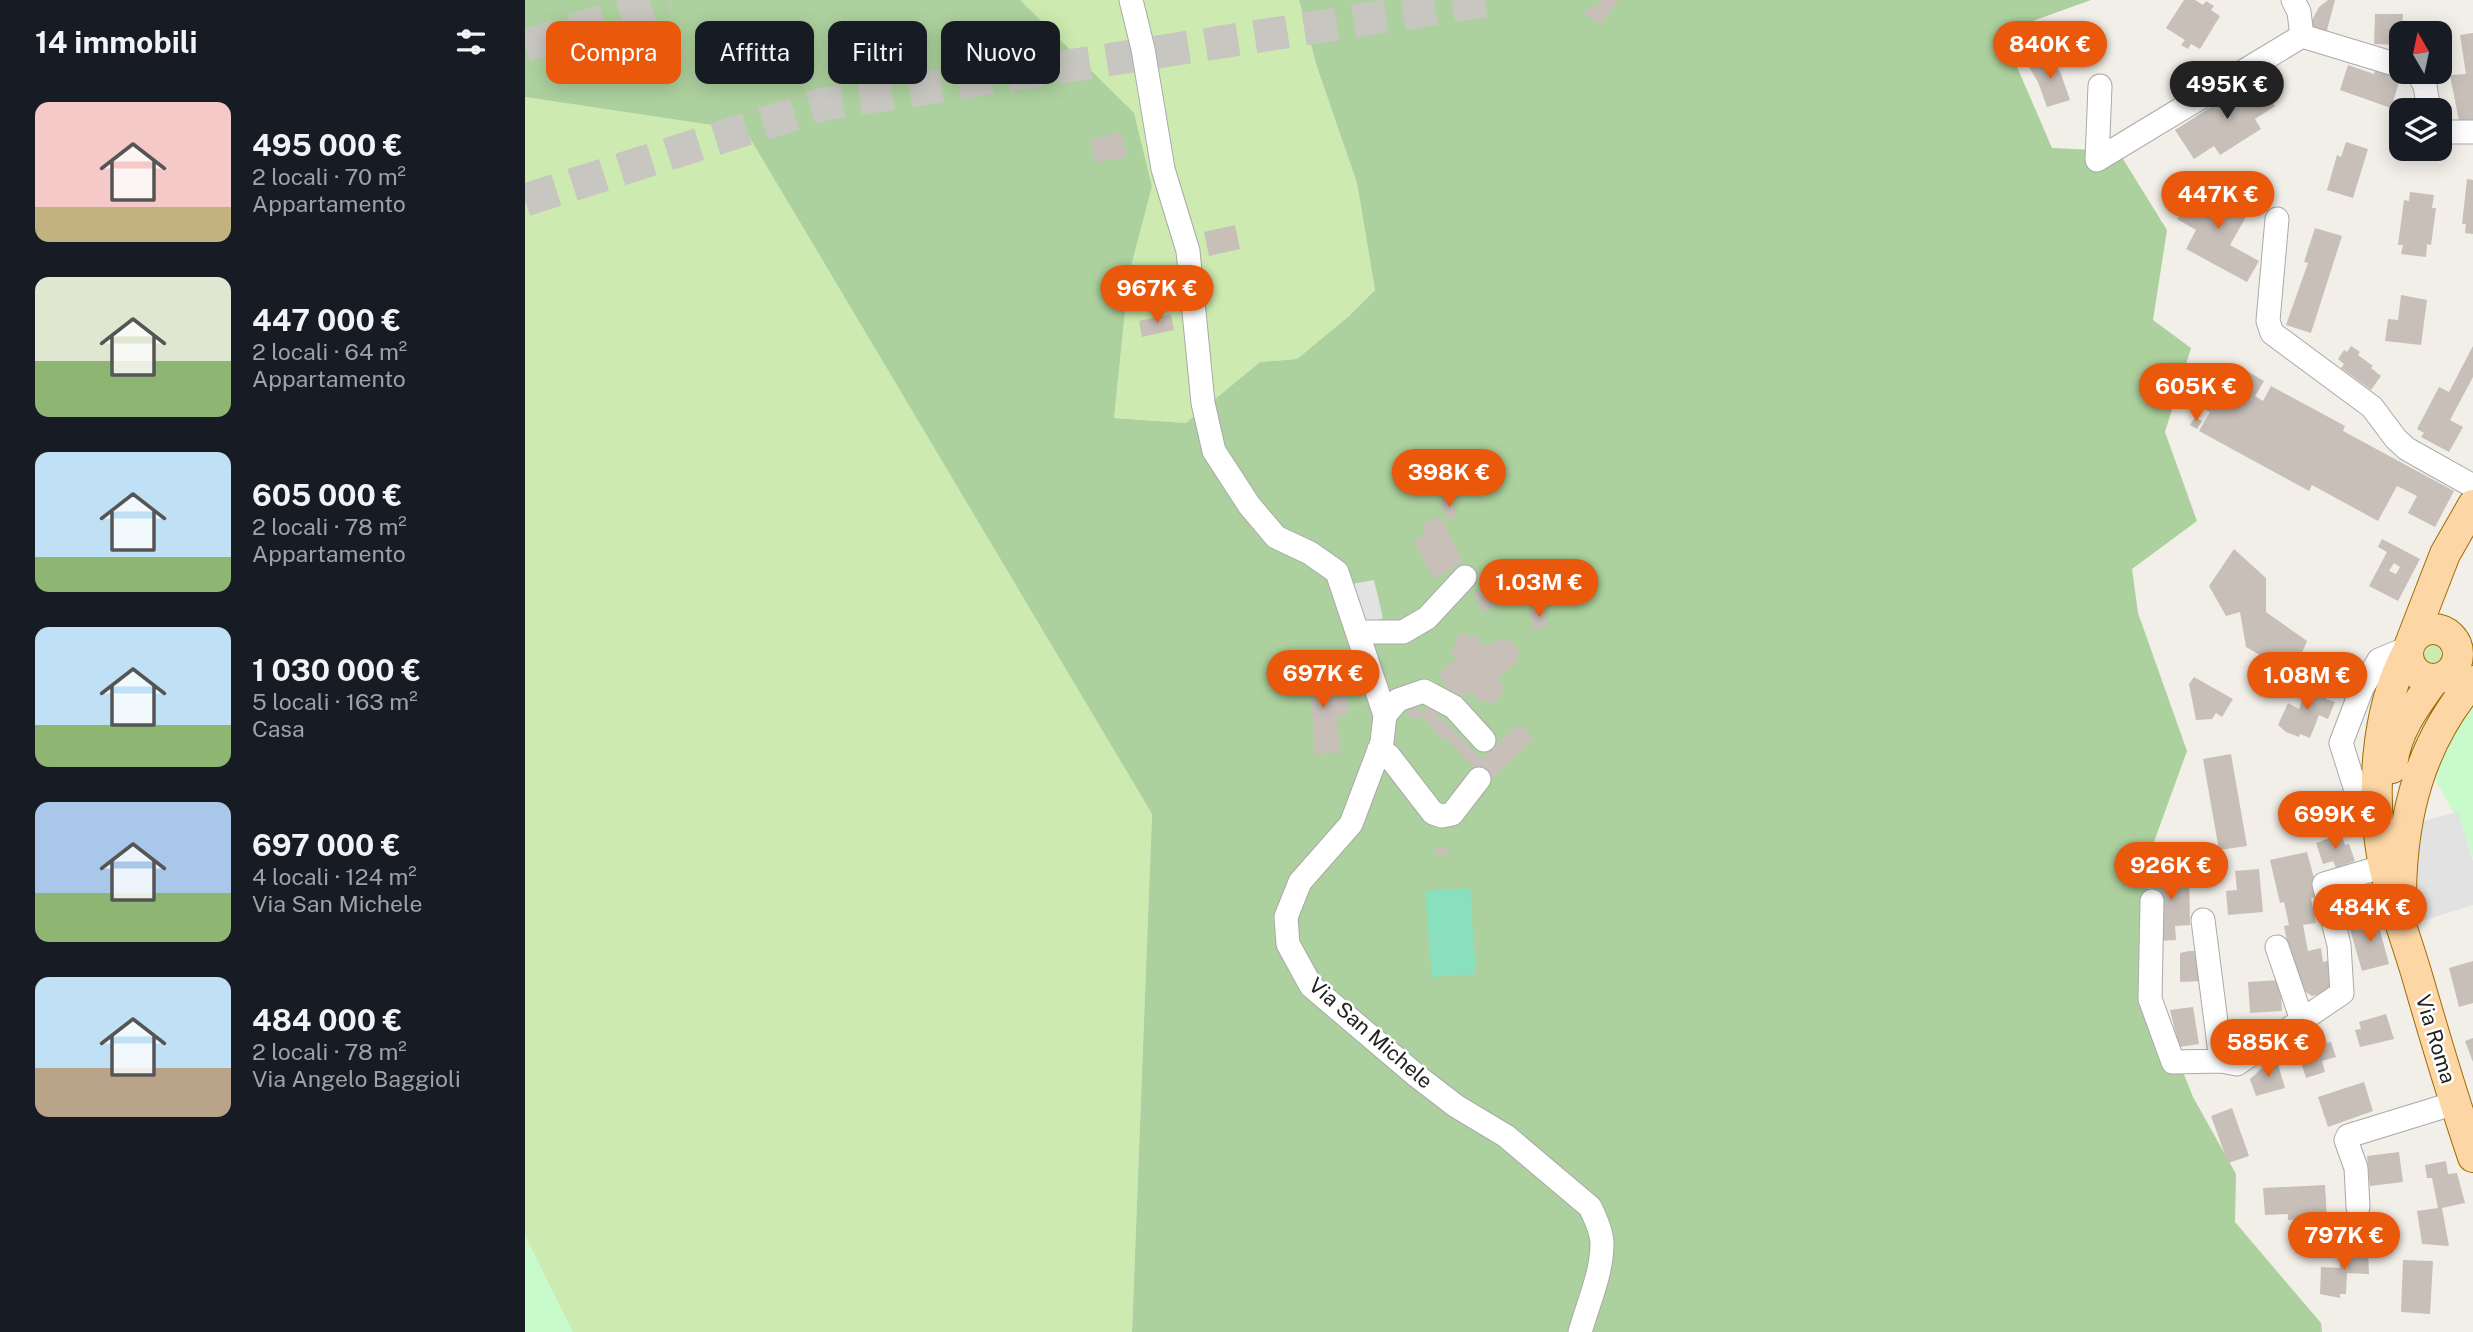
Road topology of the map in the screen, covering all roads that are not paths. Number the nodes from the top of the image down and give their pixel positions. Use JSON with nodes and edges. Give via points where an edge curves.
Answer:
{"nodes":[{"id":1,"x":1131,"y":0,"type":"edge"},
{"id":2,"x":2293,"y":0,"type":"edge"},
{"id":3,"x":2302,"y":36,"type":"junction"},
{"id":4,"x":2389,"y":62,"type":"edge"},
{"id":5,"x":2101,"y":86,"type":"dead end"},
{"id":6,"x":2452,"y":132,"type":"edge"},
{"id":7,"x":2473,"y":132,"type":"edge"},
{"id":8,"x":2277,"y":219,"type":"dead end"},
{"id":9,"x":2473,"y":486,"type":"edge"},
{"id":10,"x":2473,"y":505,"type":"edge"},
{"id":11,"x":1465,"y":577,"type":"dead end"},
{"id":12,"x":2436,"y":577,"type":"junction"},
{"id":13,"x":1358,"y":632,"type":"junction"},
{"id":14,"x":2409,"y":647,"type":"junction"},
{"id":15,"x":2458,"y":659,"type":"edge"},
{"id":16,"x":1385,"y":715,"type":"junction"},
{"id":17,"x":1484,"y":740,"type":"dead end"},
{"id":18,"x":1379,"y":750,"type":"junction"},
{"id":19,"x":1479,"y":779,"type":"dead end"},
{"id":20,"x":2385,"y":866,"type":"junction"},
{"id":21,"x":2152,"y":901,"type":"dead end"},
{"id":22,"x":2203,"y":920,"type":"dead end"},
{"id":23,"x":2401,"y":921,"type":"junction"},
{"id":24,"x":2277,"y":947,"type":"dead end"},
{"id":25,"x":2302,"y":1020,"type":"junction"},
{"id":26,"x":2221,"y":1061,"type":"junction"},
{"id":27,"x":2455,"y":1103,"type":"junction"},
{"id":28,"x":2473,"y":1157,"type":"edge"},
{"id":29,"x":2358,"y":1207,"type":"dead end"},
{"id":30,"x":1580,"y":1332,"type":"edge"}],
"edges":[{"from":1,"to":13,"type":"street","name":"Via San Michele","via":[[1163,169],[1188,251],[1203,403],[1214,451],[1276,537],[1338,572]]},
{"from":2,"to":3,"type":"street"},
{"from":3,"to":4,"type":"street"},
{"from":3,"to":5,"type":"street","via":[[2097,160]]},
{"from":6,"to":7,"type":"street"},
{"from":8,"to":9,"type":"street","via":[[2268,321],[2272,333],[2372,407],[2407,449]]},
{"from":10,"to":12,"type":"main road"},
{"from":11,"to":13,"type":"street","via":[[1427,618],[1403,632]]},
{"from":12,"to":14,"type":"main road"},
{"from":12,"to":15,"type":"main road","via":[[2436,613]]},
{"from":13,"to":16,"type":"street","name":"Via San Michele"},
{"from":14,"to":15,"type":"main road","via":[[2428,629]]},
{"from":14,"to":15,"type":"main road","via":[[2409,664],[2424,678]]},
{"from":14,"to":20,"type":"main road","via":[[2396,673],[2381,732],[2378,799]]},
{"from":15,"to":23,"type":"main road","via":[[2403,728],[2392,761],[2391,859]]},
{"from":16,"to":17,"type":"street","via":[[1398,700],[1424,691],[1454,707]]},
{"from":16,"to":18,"type":"street","name":"Via San Michele"},
{"from":18,"to":19,"type":"street","via":[[1389,756],[1433,813],[1441,816],[1452,814]]},
{"from":18,"to":30,"type":"street","name":"Via San Michele","via":[[1351,824],[1300,882],[1286,917],[1288,944],[1311,986],[1417,1076],[1455,1106],[1506,1136],[1590,1207],[1603,1242]]},
{"from":20,"to":23,"type":"main road"},
{"from":20,"to":25,"type":"street","via":[[2324,884],[2339,945],[2342,993]]},
{"from":21,"to":26,"type":"street","via":[[2150,999],[2173,1062]]},
{"from":22,"to":26,"type":"street"},
{"from":23,"to":27,"type":"main road","name":"Via Roma"},
{"from":24,"to":25,"type":"street"},
{"from":25,"to":26,"type":"street","via":[[2237,1064]]},
{"from":27,"to":28,"type":"main road","name":"Via Roma"},
{"from":27,"to":29,"type":"street","via":[[2348,1136]]}]}
